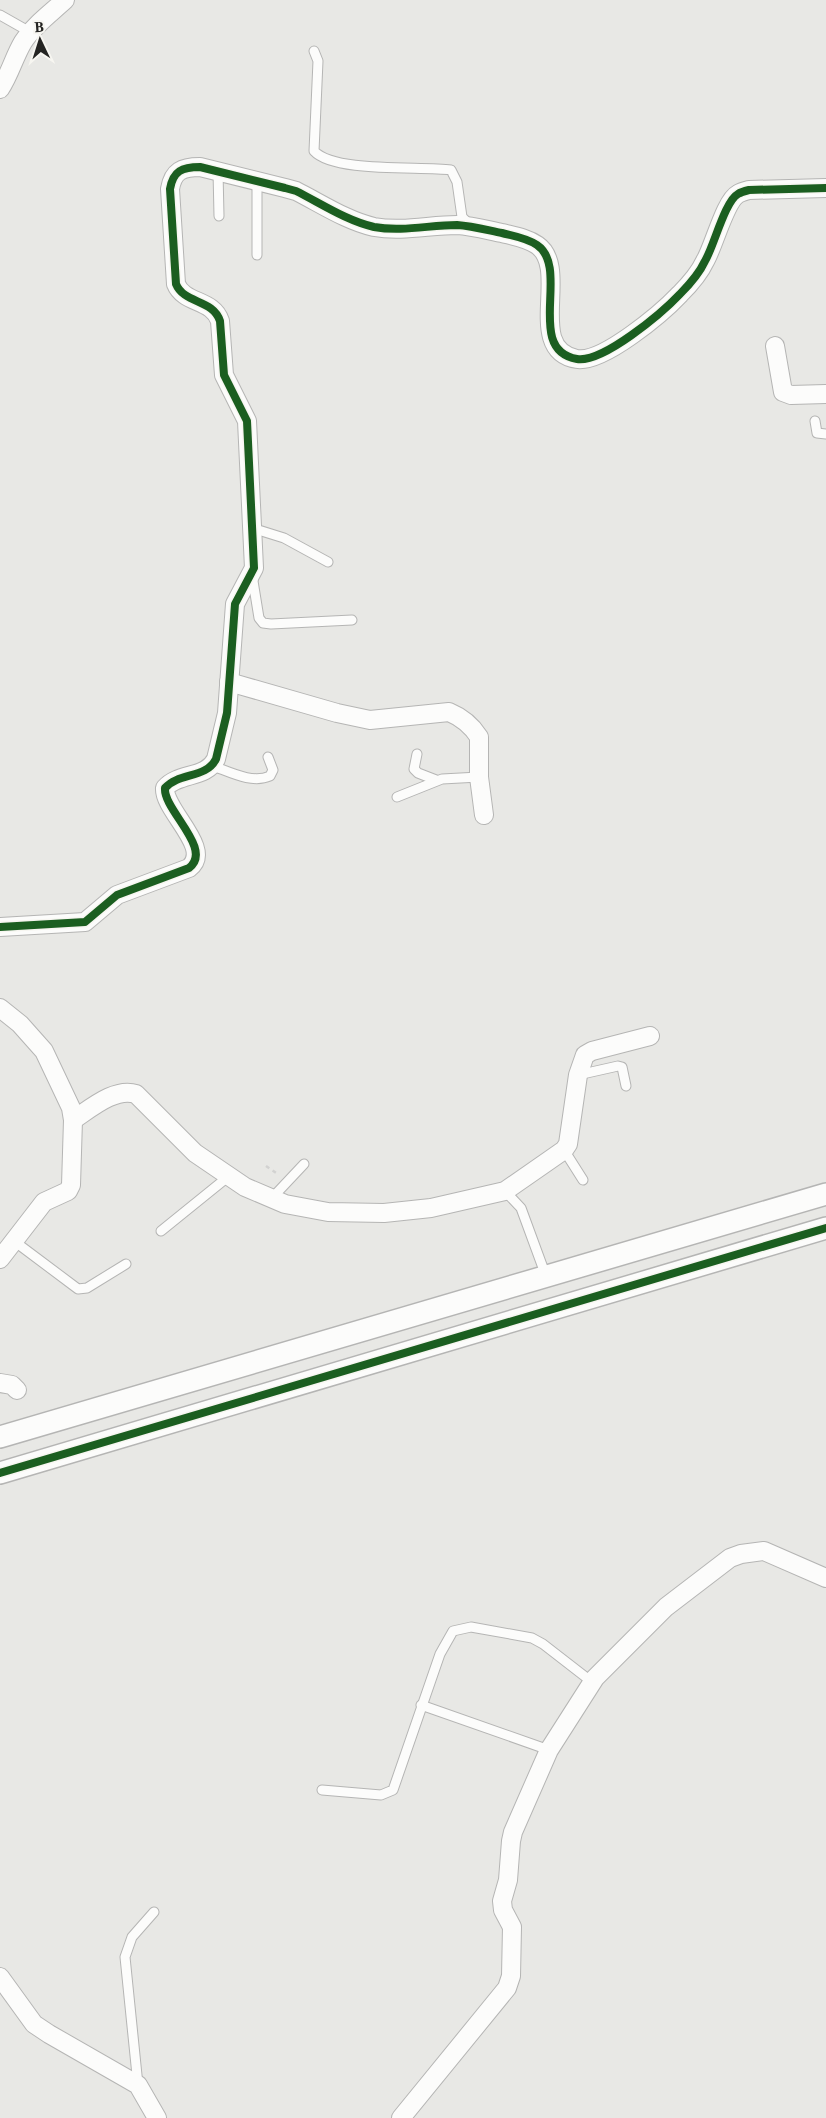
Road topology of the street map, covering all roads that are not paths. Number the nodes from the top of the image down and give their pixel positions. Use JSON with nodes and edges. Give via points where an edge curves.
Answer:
{"nodes":[{"id":1,"x":65,"y":0,"type":"edge"},
{"id":2,"x":0,"y":15,"type":"edge"},
{"id":3,"x":30,"y":32,"type":"junction"},
{"id":4,"x":314,"y":51,"type":"dead end"},
{"id":5,"x":18,"y":55,"type":"junction"},
{"id":6,"x":0,"y":58,"type":"edge"},
{"id":7,"x":0,"y":89,"type":"edge"},
{"id":8,"x":218,"y":171,"type":"junction"},
{"id":9,"x":257,"y":181,"type":"junction"},
{"id":10,"x":826,"y":188,"type":"edge"},
{"id":11,"x":219,"y":216,"type":"dead end"},
{"id":12,"x":472,"y":226,"type":"junction"},
{"id":13,"x":257,"y":255,"type":"dead end"},
{"id":14,"x":775,"y":346,"type":"dead end"},
{"id":15,"x":826,"y":394,"type":"edge"},
{"id":16,"x":815,"y":421,"type":"dead end"},
{"id":17,"x":826,"y":434,"type":"edge"},
{"id":18,"x":252,"y":528,"type":"junction"},
{"id":19,"x":328,"y":562,"type":"dead end"},
{"id":20,"x":252,"y":574,"type":"junction"},
{"id":21,"x":352,"y":620,"type":"dead end"},
{"id":22,"x":229,"y":682,"type":"junction"},
{"id":23,"x":417,"y":754,"type":"dead end"},
{"id":24,"x":268,"y":757,"type":"dead end"},
{"id":25,"x":213,"y":766,"type":"junction"},
{"id":26,"x":479,"y":777,"type":"junction"},
{"id":27,"x":436,"y":780,"type":"junction"},
{"id":28,"x":397,"y":797,"type":"dead end"},
{"id":29,"x":484,"y":815,"type":"dead end"},
{"id":30,"x":0,"y":928,"type":"edge"},
{"id":31,"x":0,"y":1008,"type":"edge"},
{"id":32,"x":650,"y":1036,"type":"dead end"},
{"id":33,"x":578,"y":1076,"type":"junction"},
{"id":34,"x":626,"y":1086,"type":"dead end"},
{"id":35,"x":73,"y":1120,"type":"junction"},
{"id":36,"x":564,"y":1150,"type":"junction"},
{"id":37,"x":304,"y":1164,"type":"dead end"},
{"id":38,"x":229,"y":1176,"type":"junction"},
{"id":39,"x":583,"y":1180,"type":"dead end"},
{"id":40,"x":505,"y":1191,"type":"junction"},
{"id":41,"x":826,"y":1194,"type":"edge"},
{"id":42,"x":272,"y":1198,"type":"junction"},
{"id":43,"x":826,"y":1228,"type":"edge"},
{"id":44,"x":161,"y":1231,"type":"dead end"},
{"id":45,"x":14,"y":1241,"type":"junction"},
{"id":46,"x":0,"y":1259,"type":"edge"},
{"id":47,"x":126,"y":1264,"type":"dead end"},
{"id":48,"x":546,"y":1276,"type":"junction"},
{"id":49,"x":0,"y":1383,"type":"edge"},
{"id":50,"x":18,"y":1390,"type":"dead end"},
{"id":51,"x":0,"y":1437,"type":"edge"},
{"id":52,"x":0,"y":1473,"type":"edge"},
{"id":53,"x":826,"y":1578,"type":"edge"},
{"id":54,"x":592,"y":1682,"type":"junction"},
{"id":55,"x":421,"y":1705,"type":"junction"},
{"id":56,"x":549,"y":1750,"type":"junction"},
{"id":57,"x":322,"y":1790,"type":"dead end"},
{"id":58,"x":154,"y":1912,"type":"dead end"},
{"id":59,"x":0,"y":1977,"type":"edge"},
{"id":60,"x":138,"y":2085,"type":"junction"},
{"id":61,"x":157,"y":2118,"type":"edge"},
{"id":62,"x":400,"y":2118,"type":"edge"}],
"edges":[{"from":1,"to":3,"type":"street"},
{"from":2,"to":3,"type":"lane"},
{"from":3,"to":5,"type":"street"},
{"from":4,"to":12,"type":"lane","via":[[318,61],[314,151],[326,160],[362,166],[451,170],[457,182],[462,217]]},
{"from":5,"to":6,"type":"street"},
{"from":5,"to":7,"type":"street"},
{"from":8,"to":9,"type":"street"},
{"from":8,"to":11,"type":"lane"},
{"from":8,"to":18,"type":"street","via":[[188,167],[172,178],[176,284],[184,295],[218,312],[224,375],[247,421]]},
{"from":9,"to":12,"type":"street","via":[[296,191],[374,227]]},
{"from":9,"to":13,"type":"lane"},
{"from":10,"to":12,"type":"street","via":[[749,190],[737,194],[694,280],[615,348],[597,356],[578,359],[563,354],[554,342],[549,323],[551,266],[548,256],[526,239]]},
{"from":14,"to":15,"type":"street","via":[[783,392],[791,395]]},
{"from":16,"to":17,"type":"lane","via":[[817,432]]},
{"from":18,"to":19,"type":"lane","via":[[291,541]]},
{"from":18,"to":20,"type":"street"},
{"from":20,"to":21,"type":"lane","via":[[259,618],[263,623]]},
{"from":20,"to":22,"type":"street","via":[[235,604]]},
{"from":22,"to":25,"type":"street","via":[[227,713]]},
{"from":22,"to":26,"type":"street","via":[[370,720],[449,712],[459,716],[479,737]]},
{"from":23,"to":27,"type":"lane","via":[[414,769]]},
{"from":24,"to":25,"type":"lane","via":[[273,770],[265,778],[243,777]]},
{"from":25,"to":30,"type":"street","via":[[175,780],[165,788],[166,800],[190,836],[195,859],[193,865],[117,895],[85,922]]},
{"from":26,"to":27,"type":"lane"},
{"from":26,"to":29,"type":"street"},
{"from":27,"to":28,"type":"lane"},
{"from":31,"to":35,"type":"street","via":[[20,1024],[44,1051]]},
{"from":32,"to":33,"type":"street","via":[[592,1050],[585,1055]]},
{"from":33,"to":34,"type":"lane","via":[[618,1066],[622,1067]]},
{"from":33,"to":36,"type":"street","via":[[568,1144]]},
{"from":35,"to":38,"type":"street","via":[[128,1091],[136,1094],[195,1153]]},
{"from":35,"to":45,"type":"street","via":[[71,1185],[62,1196],[44,1202]]},
{"from":36,"to":39,"type":"lane"},
{"from":36,"to":40,"type":"street"},
{"from":37,"to":42,"type":"lane"},
{"from":38,"to":42,"type":"street"},
{"from":38,"to":44,"type":"lane"},
{"from":40,"to":42,"type":"street","via":[[432,1208],[384,1213],[328,1212],[285,1204]]},
{"from":40,"to":48,"type":"lane","via":[[521,1208]]},
{"from":41,"to":48,"type":"street"},
{"from":43,"to":52,"type":"street"},
{"from":45,"to":46,"type":"street"},
{"from":45,"to":47,"type":"lane","via":[[78,1289],[87,1288]]},
{"from":48,"to":51,"type":"street"},
{"from":49,"to":50,"type":"street"},
{"from":53,"to":54,"type":"street","via":[[764,1551],[730,1558],[666,1607]]},
{"from":54,"to":55,"type":"lane","via":[[532,1638],[463,1629],[453,1631],[440,1654]]},
{"from":54,"to":56,"type":"street"},
{"from":55,"to":56,"type":"lane"},
{"from":55,"to":57,"type":"lane","via":[[393,1790],[381,1795]]},
{"from":56,"to":62,"type":"street","via":[[511,1841],[502,1910],[512,1927],[511,1976],[506,1988]]},
{"from":58,"to":60,"type":"lane","via":[[132,1936],[125,1957]]},
{"from":59,"to":60,"type":"street","via":[[34,2024]]},
{"from":60,"to":61,"type":"street"}]}
